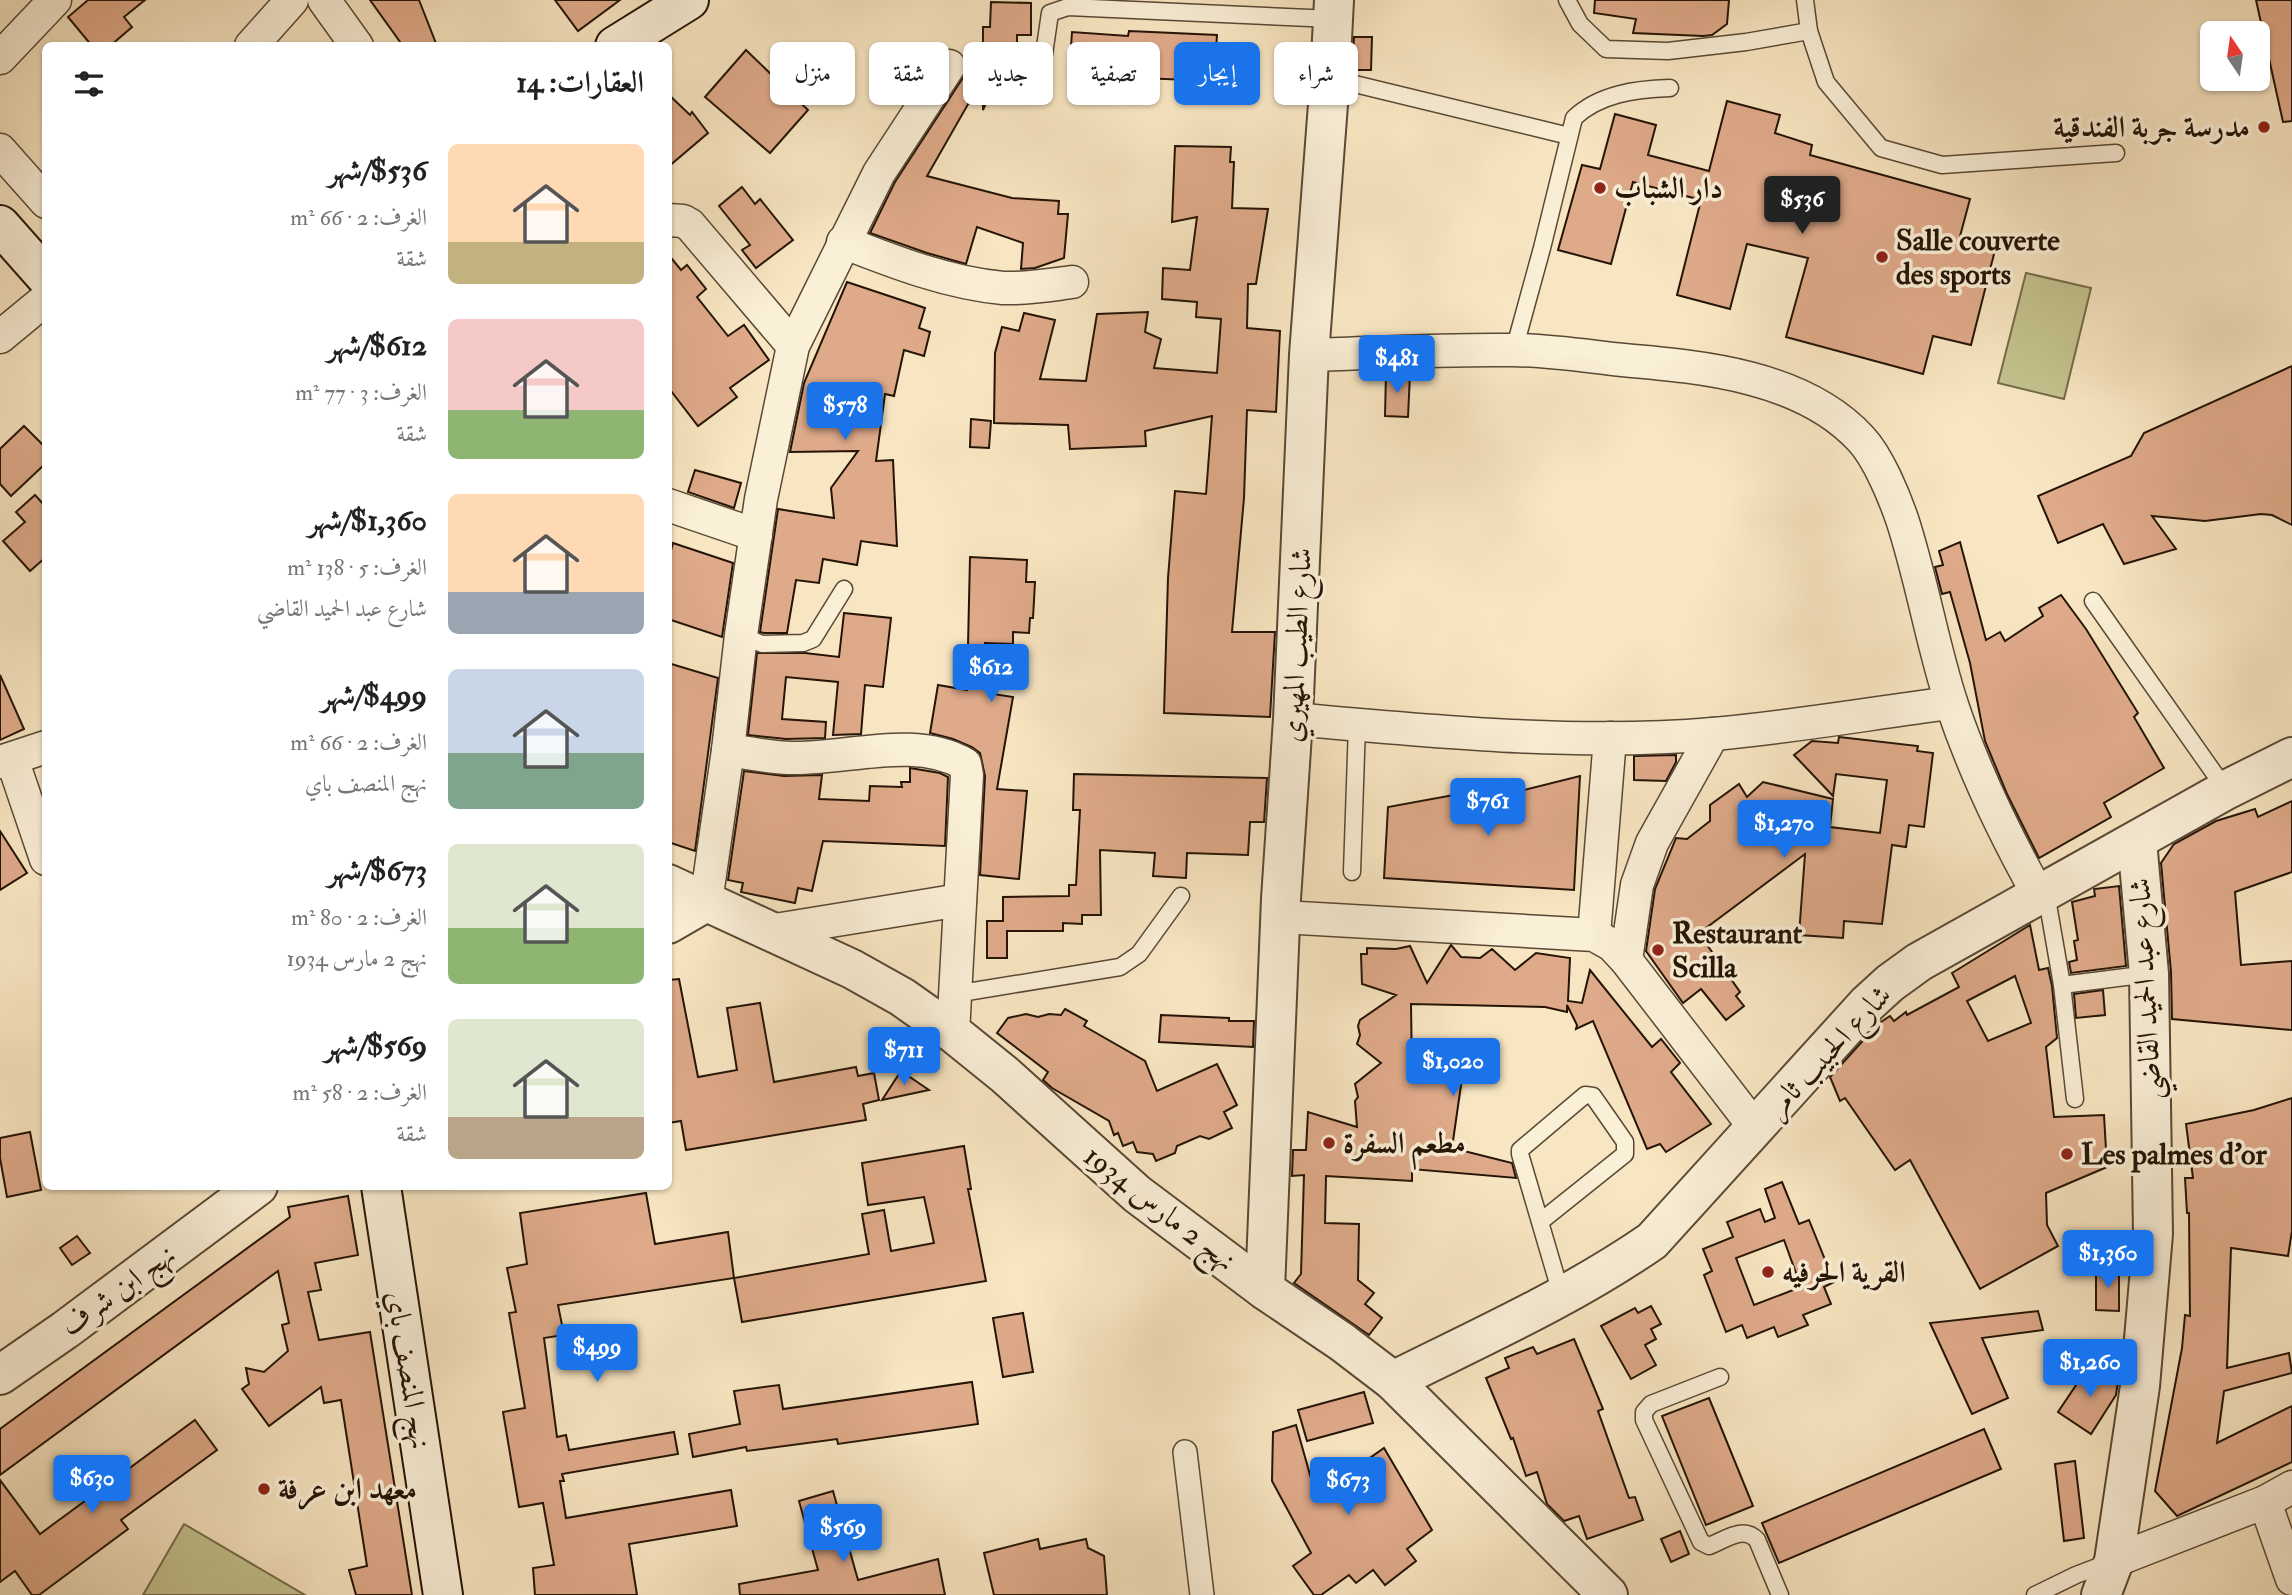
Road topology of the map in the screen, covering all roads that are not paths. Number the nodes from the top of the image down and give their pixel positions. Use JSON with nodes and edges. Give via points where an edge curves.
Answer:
{"nodes":[{"id":1,"x":55,"y":0,"type":"edge"},
{"id":2,"x":292,"y":0,"type":"edge"},
{"id":3,"x":324,"y":0,"type":"edge"},
{"id":4,"x":690,"y":0,"type":"edge"},
{"id":5,"x":1567,"y":0,"type":"edge"},
{"id":6,"x":1805,"y":0,"type":"edge"},
{"id":7,"x":1333,"y":10,"type":"edge"},
{"id":8,"x":1808,"y":31,"type":"junction"},
{"id":9,"x":255,"y":42,"type":"edge"},
{"id":10,"x":354,"y":42,"type":"edge"},
{"id":11,"x":622,"y":42,"type":"edge"},
{"id":12,"x":1046,"y":42,"type":"edge"},
{"id":13,"x":1332,"y":42,"type":"edge"},
{"id":14,"x":0,"y":58,"type":"edge"},
{"id":15,"x":1358,"y":85,"type":"edge"},
{"id":16,"x":1670,"y":88,"type":"dead end"},
{"id":17,"x":923,"y":105,"type":"edge"},
{"id":18,"x":1328,"y":105,"type":"edge"},
{"id":19,"x":1569,"y":136,"type":"junction"},
{"id":20,"x":0,"y":150,"type":"edge"},
{"id":21,"x":2116,"y":153,"type":"dead end"},
{"id":22,"x":42,"y":197,"type":"edge"},
{"id":23,"x":672,"y":220,"type":"edge"},
{"id":24,"x":0,"y":225,"type":"edge"},
{"id":25,"x":843,"y":242,"type":"junction"},
{"id":26,"x":41,"y":264,"type":"edge"},
{"id":27,"x":1072,"y":282,"type":"dead end"},
{"id":28,"x":42,"y":302,"type":"edge"},
{"id":29,"x":0,"y":337,"type":"edge"},
{"id":30,"x":793,"y":346,"type":"junction"},
{"id":31,"x":1514,"y":350,"type":"junction"},
{"id":32,"x":1309,"y":355,"type":"junction"},
{"id":33,"x":672,"y":506,"type":"edge"},
{"id":34,"x":756,"y":536,"type":"junction"},
{"id":35,"x":844,"y":589,"type":"dead end"},
{"id":36,"x":2092,"y":601,"type":"dead end"},
{"id":37,"x":741,"y":635,"type":"junction"},
{"id":38,"x":1951,"y":703,"type":"junction"},
{"id":39,"x":1293,"y":719,"type":"junction"},
{"id":40,"x":1357,"y":725,"type":"junction"},
{"id":41,"x":1713,"y":734,"type":"junction"},
{"id":42,"x":1609,"y":738,"type":"junction"},
{"id":43,"x":42,"y":748,"type":"edge"},
{"id":44,"x":728,"y":750,"type":"junction"},
{"id":45,"x":2292,"y":757,"type":"edge"},
{"id":46,"x":6,"y":761,"type":"edge"},
{"id":47,"x":2226,"y":790,"type":"junction"},
{"id":48,"x":2137,"y":841,"type":"junction"},
{"id":49,"x":42,"y":849,"type":"edge"},
{"id":50,"x":1352,"y":872,"type":"dead end"},
{"id":51,"x":672,"y":886,"type":"edge"},
{"id":52,"x":2042,"y":892,"type":"junction"},
{"id":53,"x":1181,"y":896,"type":"dead end"},
{"id":54,"x":960,"y":900,"type":"junction"},
{"id":55,"x":706,"y":902,"type":"junction"},
{"id":56,"x":1282,"y":917,"type":"junction"},
{"id":57,"x":672,"y":922,"type":"edge"},
{"id":58,"x":769,"y":931,"type":"junction"},
{"id":59,"x":1594,"y":935,"type":"junction"},
{"id":60,"x":1626,"y":960,"type":"junction"},
{"id":61,"x":2149,"y":974,"type":"junction"},
{"id":62,"x":2062,"y":985,"type":"junction"},
{"id":63,"x":955,"y":994,"type":"junction"},
{"id":64,"x":953,"y":1033,"type":"junction"},
{"id":65,"x":2075,"y":1100,"type":"dead end"},
{"id":66,"x":1756,"y":1129,"type":"junction"},
{"id":67,"x":382,"y":1190,"type":"edge"},
{"id":68,"x":248,"y":1192,"type":"edge"},
{"id":69,"x":1540,"y":1222,"type":"junction"},
{"id":70,"x":1265,"y":1290,"type":"junction"},
{"id":71,"x":1562,"y":1297,"type":"junction"},
{"id":72,"x":0,"y":1376,"type":"edge"},
{"id":73,"x":1720,"y":1377,"type":"dead end"},
{"id":74,"x":1393,"y":1381,"type":"junction"},
{"id":75,"x":1185,"y":1452,"type":"dead end"},
{"id":76,"x":2292,"y":1487,"type":"edge"},
{"id":77,"x":2264,"y":1502,"type":"junction"},
{"id":78,"x":2108,"y":1578,"type":"edge"},
{"id":79,"x":2292,"y":1579,"type":"edge"},
{"id":80,"x":443,"y":1595,"type":"edge"},
{"id":81,"x":1202,"y":1595,"type":"edge"},
{"id":82,"x":1608,"y":1595,"type":"edge"},
{"id":83,"x":1780,"y":1595,"type":"edge"},
{"id":84,"x":2035,"y":1595,"type":"edge"}],
"edges":[{"from":1,"to":14,"type":"street"},
{"from":2,"to":9,"type":"street"},
{"from":3,"to":10,"type":"street"},
{"from":4,"to":11,"type":"street"},
{"from":5,"to":8,"type":"lane","via":[[1580,24],[1606,49],[1668,51]]},
{"from":6,"to":8,"type":"lane"},
{"from":7,"to":12,"type":"lane","via":[[1068,7],[1050,13]]},
{"from":7,"to":13,"type":"street","name":"شارع الطيب المهيري"},
{"from":8,"to":21,"type":"lane","via":[[1825,82],[1881,148],[1942,165]]},
{"from":15,"to":19,"type":"lane"},
{"from":16,"to":19,"type":"lane","via":[[1642,89],[1586,107],[1574,118]]},
{"from":17,"to":25,"type":"street","via":[[879,173]]},
{"from":18,"to":32,"type":"street","name":"شارع الطيب المهيري"},
{"from":19,"to":31,"type":"lane"},
{"from":20,"to":22,"type":"street"},
{"from":23,"to":30,"type":"street","via":[[690,225]]},
{"from":24,"to":26,"type":"street"},
{"from":25,"to":27,"type":"street","via":[[978,285],[1020,288]]},
{"from":25,"to":30,"type":"street"},
{"from":28,"to":29,"type":"street"},
{"from":30,"to":34,"type":"street"},
{"from":31,"to":32,"type":"street"},
{"from":31,"to":38,"type":"street","via":[[1656,363],[1758,381],[1803,397],[1839,421],[1862,440],[1902,519]]},
{"from":32,"to":39,"type":"street","name":"شارع الطيب المهيري"},
{"from":33,"to":34,"type":"street"},
{"from":34,"to":37,"type":"street"},
{"from":35,"to":37,"type":"lane","via":[[813,639],[762,644]]},
{"from":36,"to":47,"type":"lane"},
{"from":37,"to":44,"type":"street"},
{"from":38,"to":41,"type":"street"},
{"from":38,"to":52,"type":"street","via":[[1985,789]]},
{"from":39,"to":40,"type":"street"},
{"from":39,"to":56,"type":"street","name":"شارع الطيب المهيري"},
{"from":40,"to":42,"type":"street"},
{"from":40,"to":50,"type":"lane"},
{"from":41,"to":42,"type":"street"},
{"from":41,"to":60,"type":"street","via":[[1652,843],[1637,885]]},
{"from":42,"to":59,"type":"street"},
{"from":43,"to":46,"type":"street"},
{"from":44,"to":54,"type":"street","via":[[793,758],[892,750],[948,754],[965,764]]},
{"from":44,"to":55,"type":"street"},
{"from":45,"to":47,"type":"street","name":"شارع الحبيب ثامر"},
{"from":46,"to":49,"type":"street"},
{"from":47,"to":48,"type":"street","name":"شارع الحبيب ثامر"},
{"from":48,"to":52,"type":"street","name":"شارع الحبيب ثامر"},
{"from":48,"to":61,"type":"street","name":"شارع عبد الحميد القاضي"},
{"from":51,"to":55,"type":"street","name":"نهج 2 مارس 1934"},
{"from":52,"to":62,"type":"lane"},
{"from":52,"to":66,"type":"street","name":"شارع الحبيب ثامر","via":[[1890,983]]},
{"from":53,"to":63,"type":"lane","via":[[1139,954],[1120,967]]},
{"from":54,"to":58,"type":"street"},
{"from":54,"to":63,"type":"street"},
{"from":55,"to":57,"type":"street"},
{"from":55,"to":58,"type":"street","name":"نهج 2 مارس 1934"},
{"from":56,"to":59,"type":"street"},
{"from":56,"to":70,"type":"street","name":"شارع الطيب المهيري"},
{"from":58,"to":64,"type":"street","name":"نهج 2 مارس 1934","via":[[852,969]]},
{"from":59,"to":60,"type":"street"},
{"from":60,"to":66,"type":"street"},
{"from":61,"to":62,"type":"lane"},
{"from":61,"to":78,"type":"street","name":"شارع عبد الحميد القاضي","via":[[2152,1234],[2142,1370]]},
{"from":62,"to":65,"type":"lane"},
{"from":63,"to":64,"type":"street"},
{"from":64,"to":70,"type":"street","name":"نهج 2 مارس 1934","via":[[1137,1194]]},
{"from":66,"to":71,"type":"street","name":"شارع الحبيب ثامر","via":[[1657,1250],[1614,1267]]},
{"from":67,"to":80,"type":"street","name":"نهج المنصف باي"},
{"from":68,"to":72,"type":"street","name":"نهج ابن شرف"},
{"from":69,"to":69,"type":"lane","via":[[1625,1154],[1625,1142],[1593,1096],[1585,1095],[1521,1147]]},
{"from":69,"to":71,"type":"lane"},
{"from":70,"to":74,"type":"street","name":"نهج 2 مارس 1934"},
{"from":71,"to":74,"type":"street","name":"شارع الحبيب ثامر"},
{"from":73,"to":83,"type":"lane","via":[[1651,1404],[1644,1420],[1701,1542],[1709,1545],[1741,1532],[1752,1535]]},
{"from":74,"to":82,"type":"street","name":"نهج 2 مارس 1934"},
{"from":75,"to":81,"type":"street"},
{"from":76,"to":77,"type":"street"},
{"from":77,"to":78,"type":"street"},
{"from":77,"to":79,"type":"street"},
{"from":78,"to":84,"type":"lane","via":[[2076,1575]]}]}
